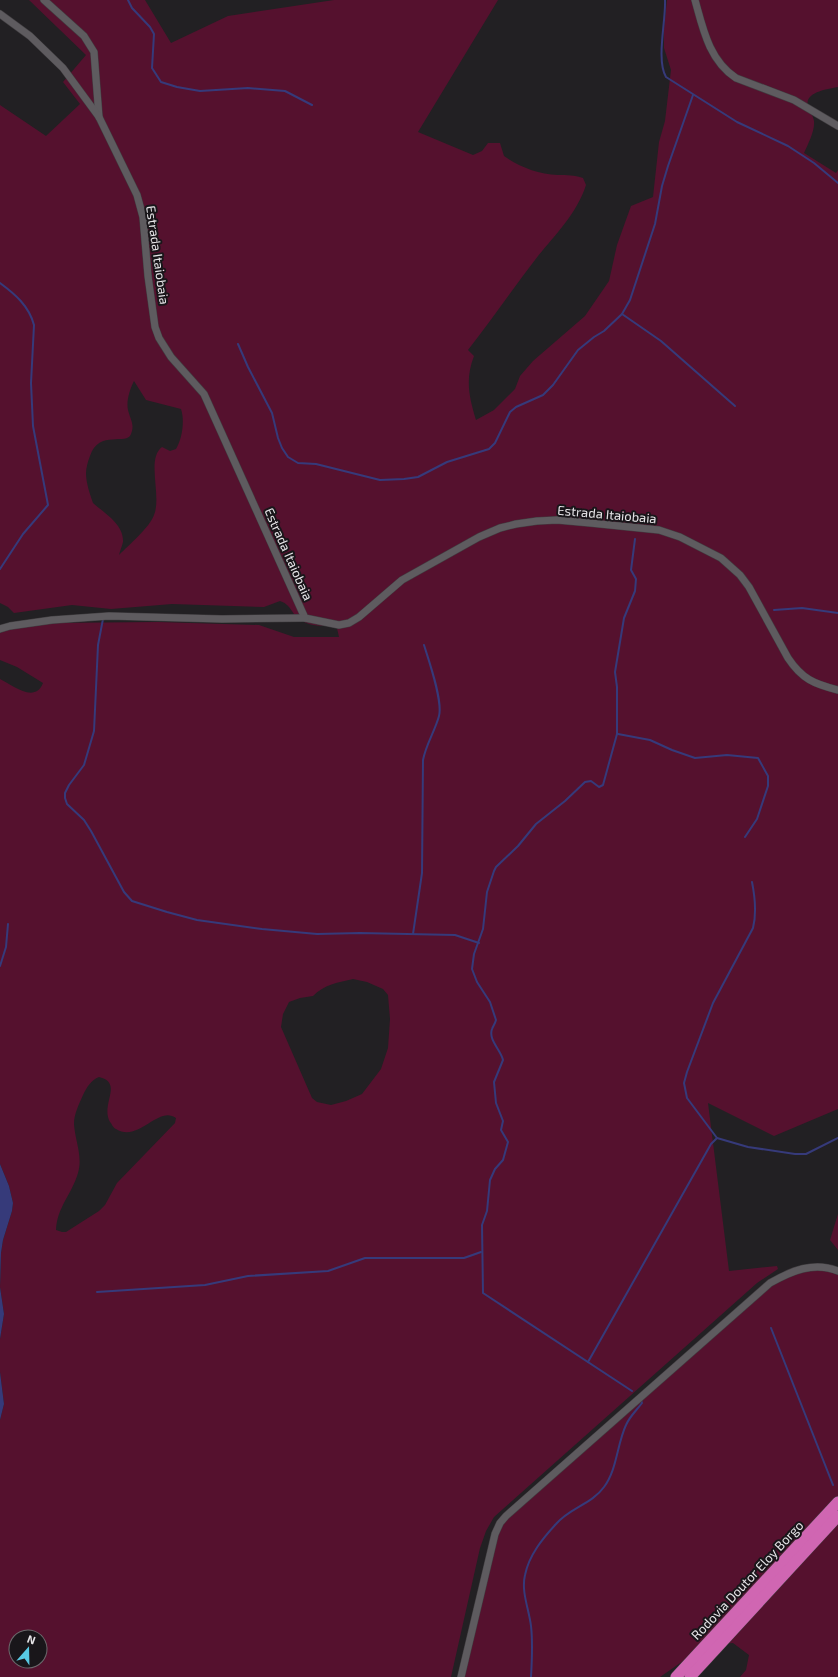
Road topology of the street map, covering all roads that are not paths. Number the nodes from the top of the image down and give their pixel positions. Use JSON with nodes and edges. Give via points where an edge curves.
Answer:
{"nodes":[{"id":1,"x":44,"y":0,"type":"edge"},
{"id":2,"x":695,"y":0,"type":"edge"},
{"id":3,"x":0,"y":14,"type":"edge"},
{"id":4,"x":99,"y":117,"type":"junction"},
{"id":5,"x":838,"y":126,"type":"edge"},
{"id":6,"x":305,"y":618,"type":"junction"},
{"id":7,"x":0,"y":629,"type":"edge"},
{"id":8,"x":838,"y":690,"type":"edge"},
{"id":9,"x":838,"y":1270,"type":"edge"},
{"id":10,"x":838,"y":1502,"type":"edge"},
{"id":11,"x":838,"y":1516,"type":"edge"},
{"id":12,"x":461,"y":1677,"type":"edge"},
{"id":13,"x":676,"y":1677,"type":"edge"},
{"id":14,"x":690,"y":1677,"type":"edge"}],
"edges":[{"from":1,"to":4,"type":"street","via":[[84,36],[94,52]]},
{"from":2,"to":5,"type":"street","via":[[705,35],[713,53],[727,72],[736,78],[794,100]]},
{"from":3,"to":4,"type":"street","name":"Estrada Itaiobaia","via":[[54,58]]},
{"from":4,"to":6,"type":"street","name":"Estrada Itaiobaia","via":[[140,206],[155,327],[159,338],[171,357],[204,394]]},
{"from":6,"to":7,"type":"street","via":[[108,616],[52,620]]},
{"from":6,"to":8,"type":"street","name":"Estrada Itaiobaia","via":[[339,625],[349,623],[402,580],[500,528],[557,520],[639,527],[660,530],[680,537],[728,563],[749,587],[795,668],[811,682]]},
{"from":9,"to":12,"type":"street","via":[[807,1267],[770,1283],[506,1516],[495,1534]]},
{"from":10,"to":13,"type":"highway","name":"Rodovia Doutor Eloy Borgo"},
{"from":11,"to":14,"type":"highway","name":"Rodovia Doutor Eloy Borgo"}]}
